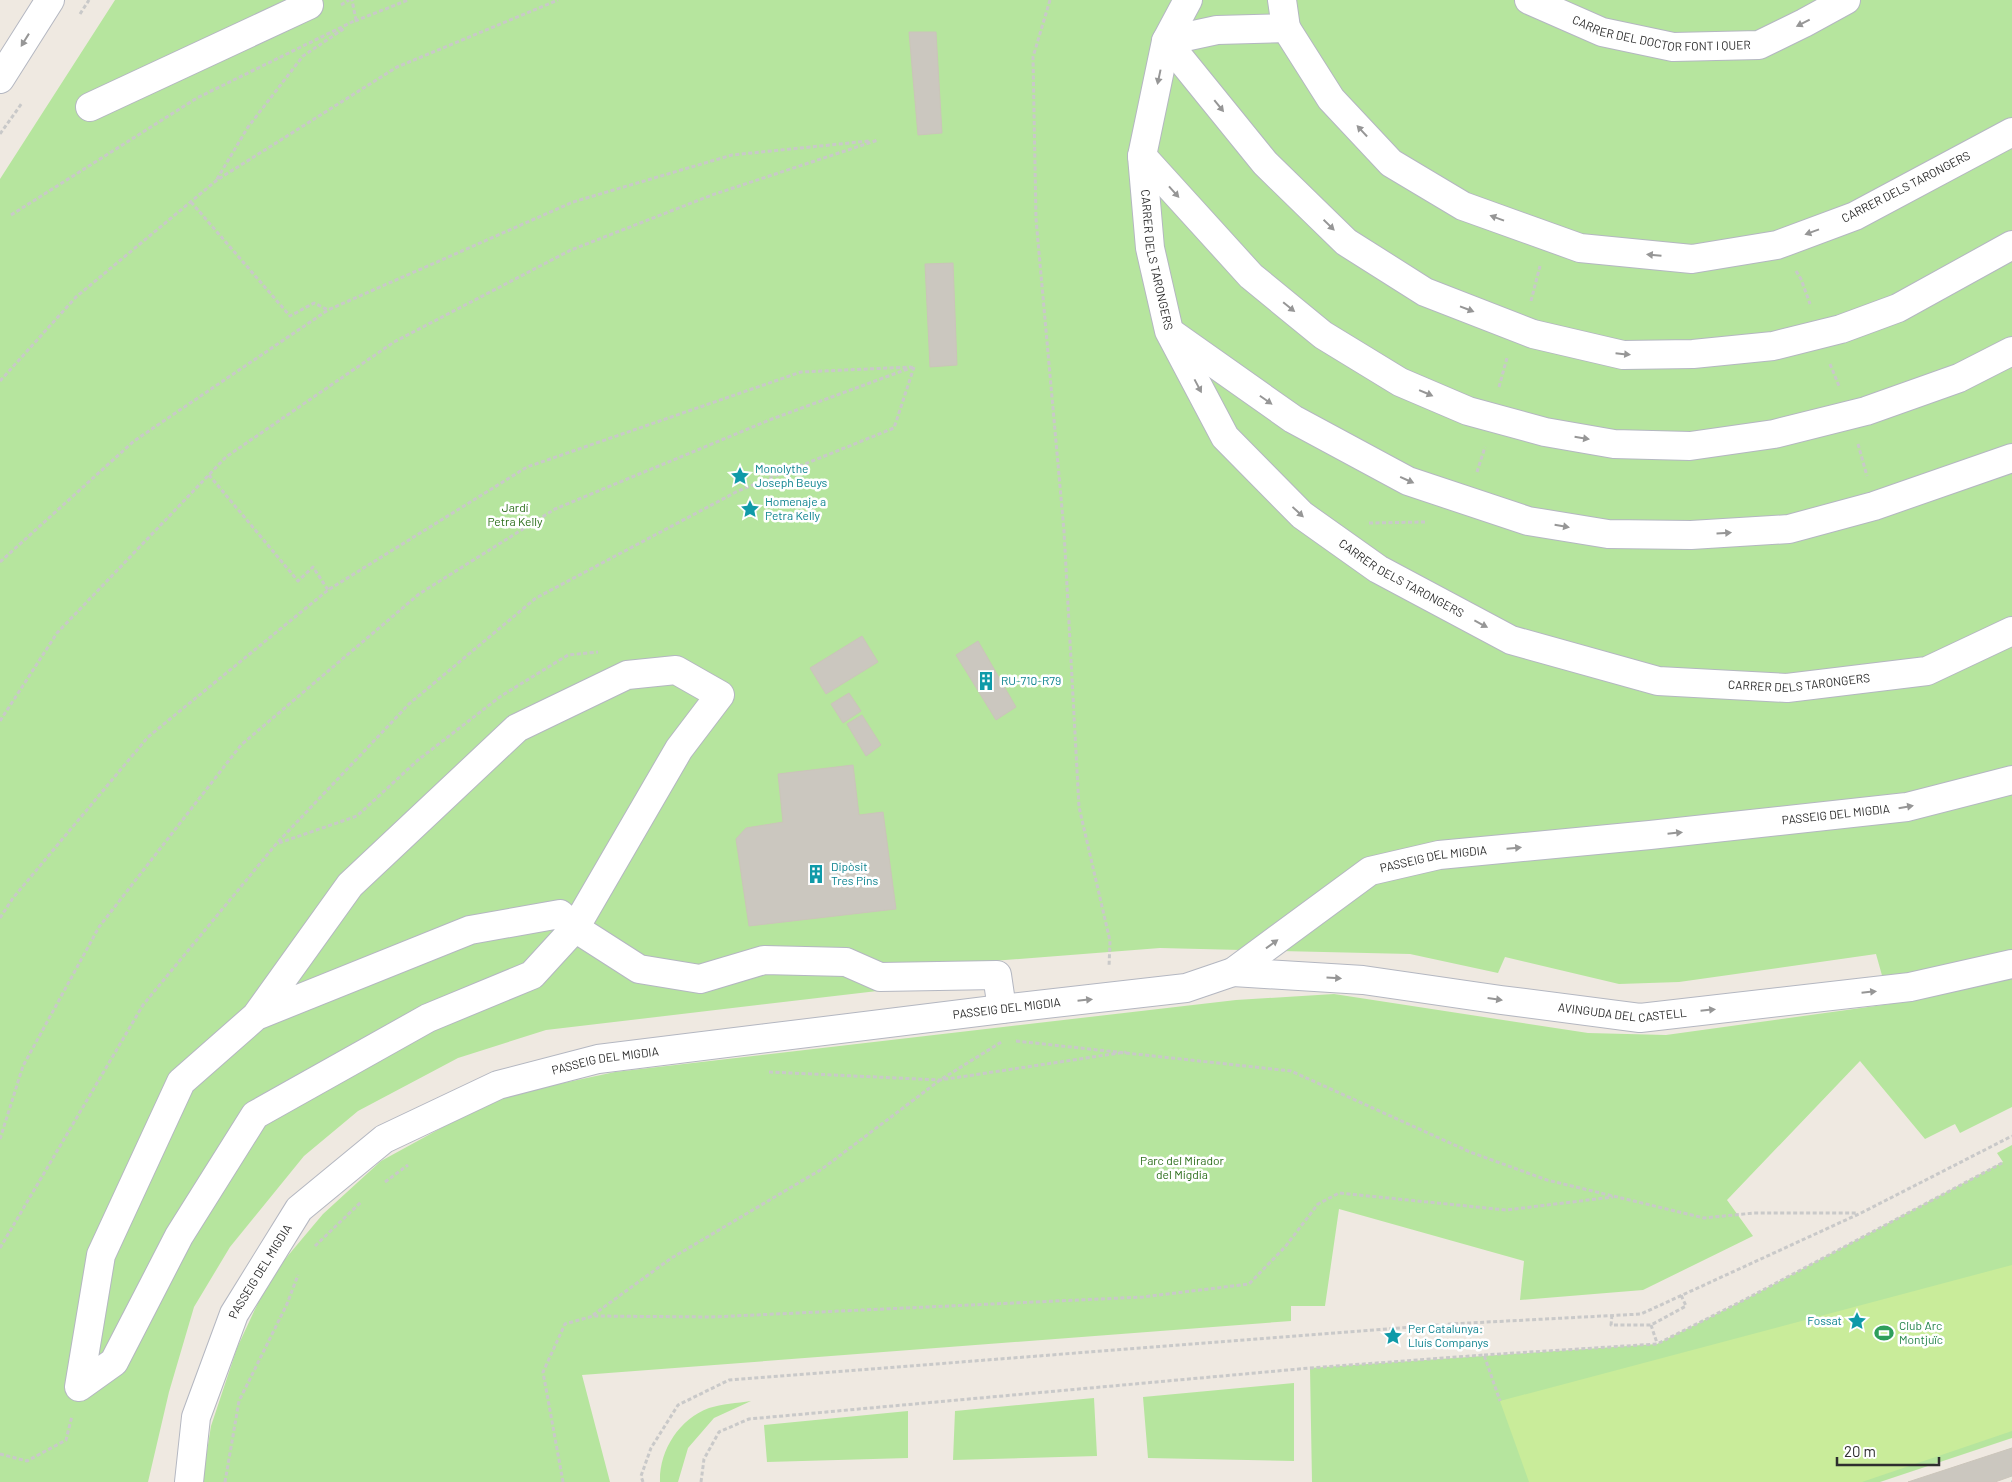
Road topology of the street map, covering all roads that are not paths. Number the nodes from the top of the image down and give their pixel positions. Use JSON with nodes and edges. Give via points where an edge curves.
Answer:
{"nodes":[{"id":1,"x":50,"y":0,"type":"edge"},
{"id":2,"x":1188,"y":0,"type":"edge"},
{"id":3,"x":1282,"y":0,"type":"edge"},
{"id":4,"x":1529,"y":0,"type":"edge"},
{"id":5,"x":1846,"y":0,"type":"edge"},
{"id":6,"x":309,"y":5,"type":"dead end"},
{"id":7,"x":1286,"y":28,"type":"junction"},
{"id":8,"x":1166,"y":41,"type":"junction"},
{"id":9,"x":0,"y":79,"type":"edge"},
{"id":10,"x":90,"y":106,"type":"dead end"},
{"id":11,"x":2012,"y":132,"type":"edge"},
{"id":12,"x":1142,"y":156,"type":"junction"},
{"id":13,"x":2012,"y":245,"type":"edge"},
{"id":14,"x":1169,"y":331,"type":"junction"},
{"id":15,"x":2012,"y":351,"type":"edge"},
{"id":16,"x":2012,"y":458,"type":"edge"},
{"id":17,"x":2012,"y":631,"type":"edge"},
{"id":18,"x":2012,"y":780,"type":"edge"},
{"id":19,"x":575,"y":928,"type":"junction"},
{"id":20,"x":2012,"y":964,"type":"edge"},
{"id":21,"x":1232,"y":972,"type":"junction"},
{"id":22,"x":1002,"y":1009,"type":"junction"},
{"id":23,"x":256,"y":1016,"type":"junction"},
{"id":24,"x":188,"y":1482,"type":"edge"}],
"edges":[{"from":1,"to":9,"type":"street","one_way":true},
{"from":2,"to":8,"type":"street","name":"CARRER DELS TARONGERS"},
{"from":3,"to":7,"type":"street","name":"CARRER DELS TARONGERS"},
{"from":5,"to":4,"type":"street","name":"CARRER DEL DOCTOR FONT I QUER","one_way":true,"via":[[1759,45],[1673,47],[1602,32]]},
{"from":6,"to":10,"type":"street"},
{"from":7,"to":8,"type":"street","via":[[1217,30]]},
{"from":11,"to":7,"type":"street","name":"CARRER DELS TARONGERS","one_way":true,"via":[[1856,216],[1777,245],[1692,259],[1580,248],[1462,206],[1391,163],[1331,99]]},
{"from":8,"to":12,"type":"street","name":"CARRER DELS TARONGERS","one_way":true},
{"from":8,"to":13,"type":"street","one_way":true,"via":[[1264,163],[1346,242],[1425,292],[1533,334],[1622,355],[1693,354],[1773,346],[1841,329],[1898,308]]},
{"from":12,"to":14,"type":"street","name":"CARRER DELS TARONGERS","via":[[1150,248]]},
{"from":12,"to":15,"type":"street","one_way":true,"via":[[1251,276],[1323,335],[1400,382],[1468,411],[1545,432],[1614,444],[1690,446],[1774,434],[1866,411],[1959,378]]},
{"from":14,"to":16,"type":"street","one_way":true,"via":[[1293,419],[1408,482],[1528,521],[1608,534],[1691,535],[1789,528],[1874,506]]},
{"from":14,"to":17,"type":"street","name":"CARRER DELS TARONGERS","one_way":true,"via":[[1225,437],[1302,516],[1378,569],[1511,640],[1658,681],[1787,688],[1927,671]]},
{"from":21,"to":18,"type":"street","name":"PASSEIG DEL MIGDIA","one_way":true,"via":[[1370,871],[1439,855],[1650,836],[1907,807]]},
{"from":19,"to":22,"type":"street","via":[[638,969],[700,979],[764,960],[846,962],[880,976],[997,975]]},
{"from":19,"to":23,"type":"street","via":[[560,914],[470,930]]},
{"from":19,"to":23,"type":"street","via":[[679,749],[720,695],[676,670],[627,675],[516,728],[350,885]]},
{"from":19,"to":23,"type":"street","via":[[532,975],[428,1018],[255,1115],[179,1236],[114,1362],[79,1387],[101,1255],[181,1082]]},
{"from":21,"to":20,"type":"street","name":"AVINGUDA DEL CASTELL","one_way":true,"via":[[1363,980],[1640,1018],[1910,987]]},
{"from":22,"to":21,"type":"street","name":"PASSEIG DEL MIGDIA","one_way":true,"via":[[1186,988]]},
{"from":22,"to":24,"type":"street","name":"PASSEIG DEL MIGDIA","via":[[598,1059],[498,1085],[384,1139],[299,1209],[234,1314],[196,1417]]}]}
